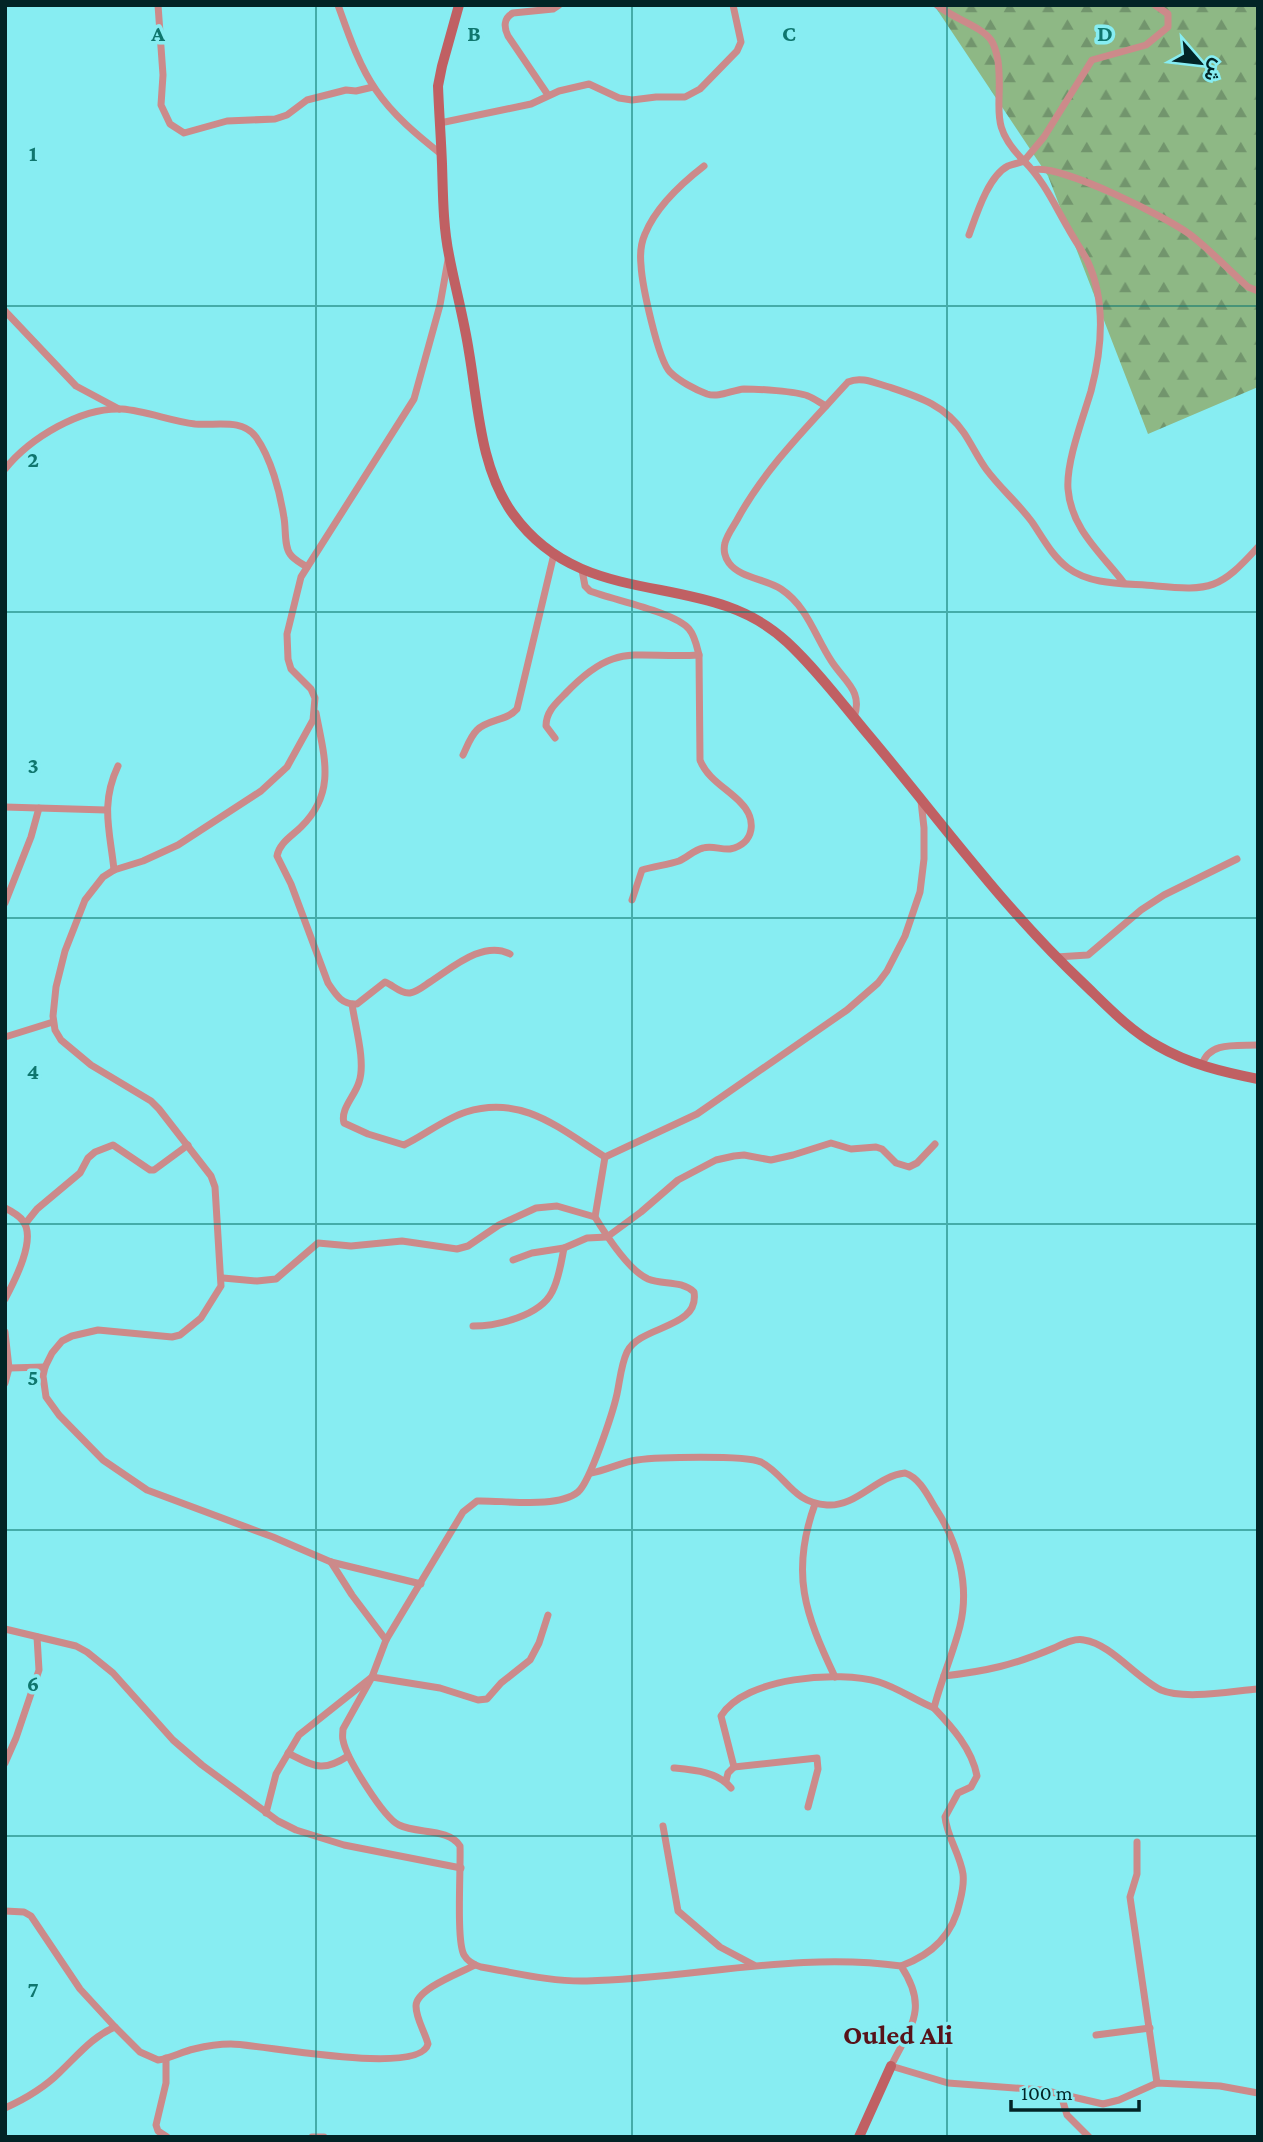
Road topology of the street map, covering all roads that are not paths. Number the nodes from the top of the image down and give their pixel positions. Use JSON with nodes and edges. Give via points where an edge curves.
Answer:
{"nodes":[{"id":1,"x":158,"y":5,"type":"edge"},
{"id":2,"x":338,"y":5,"type":"edge"},
{"id":3,"x":459,"y":5,"type":"edge"},
{"id":4,"x":559,"y":5,"type":"edge"},
{"id":5,"x":733,"y":5,"type":"edge"},
{"id":6,"x":937,"y":5,"type":"edge"},
{"id":7,"x":1155,"y":5,"type":"edge"},
{"id":8,"x":373,"y":87,"type":"junction"},
{"id":9,"x":548,"y":95,"type":"junction"},
{"id":10,"x":440,"y":123,"type":"junction"},
{"id":11,"x":442,"y":155,"type":"junction"},
{"id":12,"x":1024,"y":162,"type":"junction"},
{"id":13,"x":704,"y":166,"type":"dead end"},
{"id":14,"x":1033,"y":170,"type":"junction"},
{"id":15,"x":969,"y":236,"type":"dead end"},
{"id":16,"x":449,"y":256,"type":"junction"},
{"id":17,"x":1258,"y":291,"type":"edge"},
{"id":18,"x":5,"y":311,"type":"edge"},
{"id":19,"x":826,"y":406,"type":"junction"},
{"id":20,"x":119,"y":409,"type":"junction"},
{"id":21,"x":5,"y":469,"type":"edge"},
{"id":22,"x":1258,"y":547,"type":"edge"},
{"id":23,"x":554,"y":554,"type":"junction"},
{"id":24,"x":307,"y":567,"type":"junction"},
{"id":25,"x":582,"y":570,"type":"junction"},
{"id":26,"x":1125,"y":583,"type":"junction"},
{"id":27,"x":699,"y":655,"type":"junction"},
{"id":28,"x":315,"y":708,"type":"junction"},
{"id":29,"x":854,"y":718,"type":"junction"},
{"id":30,"x":555,"y":738,"type":"dead end"},
{"id":31,"x":463,"y":755,"type":"dead end"},
{"id":32,"x":118,"y":766,"type":"dead end"},
{"id":33,"x":921,"y":799,"type":"junction"},
{"id":34,"x":5,"y":807,"type":"edge"},
{"id":35,"x":39,"y":808,"type":"junction"},
{"id":36,"x":106,"y":810,"type":"junction"},
{"id":37,"x":1237,"y":859,"type":"dead end"},
{"id":38,"x":114,"y":870,"type":"junction"},
{"id":39,"x":632,"y":900,"type":"dead end"},
{"id":40,"x":5,"y":903,"type":"edge"},
{"id":41,"x":510,"y":954,"type":"dead end"},
{"id":42,"x":1055,"y":957,"type":"junction"},
{"id":43,"x":352,"y":1004,"type":"junction"},
{"id":44,"x":53,"y":1021,"type":"junction"},
{"id":45,"x":5,"y":1037,"type":"edge"},
{"id":46,"x":1258,"y":1045,"type":"edge"},
{"id":47,"x":1202,"y":1065,"type":"junction"},
{"id":48,"x":1258,"y":1079,"type":"edge"},
{"id":49,"x":935,"y":1144,"type":"dead end"},
{"id":50,"x":188,"y":1145,"type":"junction"},
{"id":51,"x":605,"y":1157,"type":"junction"},
{"id":52,"x":5,"y":1208,"type":"edge"},
{"id":53,"x":595,"y":1217,"type":"junction"},
{"id":54,"x":25,"y":1224,"type":"junction"},
{"id":55,"x":607,"y":1237,"type":"junction"},
{"id":56,"x":564,"y":1248,"type":"junction"},
{"id":57,"x":513,"y":1260,"type":"dead end"},
{"id":58,"x":223,"y":1278,"type":"junction"},
{"id":59,"x":5,"y":1299,"type":"edge"},
{"id":60,"x":473,"y":1326,"type":"dead end"},
{"id":61,"x":5,"y":1332,"type":"edge"},
{"id":62,"x":45,"y":1367,"type":"junction"},
{"id":63,"x":9,"y":1368,"type":"junction"},
{"id":64,"x":5,"y":1383,"type":"edge"},
{"id":65,"x":591,"y":1473,"type":"junction"},
{"id":66,"x":815,"y":1504,"type":"junction"},
{"id":67,"x":331,"y":1562,"type":"junction"},
{"id":68,"x":421,"y":1584,"type":"junction"},
{"id":69,"x":548,"y":1615,"type":"dead end"},
{"id":70,"x":5,"y":1629,"type":"edge"},
{"id":71,"x":37,"y":1637,"type":"junction"},
{"id":72,"x":386,"y":1640,"type":"junction"},
{"id":73,"x":944,"y":1676,"type":"junction"},
{"id":74,"x":372,"y":1677,"type":"junction"},
{"id":75,"x":835,"y":1677,"type":"junction"},
{"id":76,"x":1258,"y":1689,"type":"edge"},
{"id":77,"x":934,"y":1707,"type":"junction"},
{"id":78,"x":288,"y":1754,"type":"junction"},
{"id":79,"x":348,"y":1756,"type":"junction"},
{"id":80,"x":5,"y":1763,"type":"edge"},
{"id":81,"x":734,"y":1767,"type":"junction"},
{"id":82,"x":674,"y":1768,"type":"dead end"},
{"id":83,"x":726,"y":1781,"type":"junction"},
{"id":84,"x":731,"y":1788,"type":"dead end"},
{"id":85,"x":808,"y":1807,"type":"dead end"},
{"id":86,"x":266,"y":1813,"type":"junction"},
{"id":87,"x":663,"y":1826,"type":"dead end"},
{"id":88,"x":1137,"y":1842,"type":"dead end"},
{"id":89,"x":461,"y":1868,"type":"junction"},
{"id":90,"x":5,"y":1912,"type":"edge"},
{"id":91,"x":475,"y":1965,"type":"junction"},
{"id":92,"x":754,"y":1965,"type":"junction"},
{"id":93,"x":901,"y":1966,"type":"junction"},
{"id":94,"x":115,"y":2027,"type":"junction"},
{"id":95,"x":1150,"y":2028,"type":"junction"},
{"id":96,"x":1096,"y":2035,"type":"dead end"},
{"id":97,"x":166,"y":2058,"type":"junction"},
{"id":98,"x":891,"y":2066,"type":"junction"},
{"id":99,"x":1157,"y":2083,"type":"junction"},
{"id":100,"x":1258,"y":2093,"type":"edge"},
{"id":101,"x":1061,"y":2095,"type":"junction"},
{"id":102,"x":5,"y":2108,"type":"edge"},
{"id":103,"x":167,"y":2137,"type":"edge"},
{"id":104,"x":312,"y":2137,"type":"edge"},
{"id":105,"x":324,"y":2137,"type":"edge"},
{"id":106,"x":859,"y":2137,"type":"edge"},
{"id":107,"x":1089,"y":2137,"type":"edge"}],
"edges":[{"from":1,"to":8,"type":"street","via":[[161,105],[170,124],[184,132],[227,121],[275,119],[287,116],[307,100]]},
{"from":2,"to":8,"type":"street"},
{"from":3,"to":10,"type":"street","via":[[438,86]]},
{"from":4,"to":9,"type":"street","via":[[513,13],[505,22],[508,36]]},
{"from":5,"to":9,"type":"street","via":[[741,42],[732,57],[690,95],[632,100],[589,84]]},
{"from":6,"to":12,"type":"street","via":[[991,40],[999,73],[1000,126]]},
{"from":7,"to":12,"type":"street","via":[[1168,14],[1168,27],[1146,45],[1092,60]]},
{"from":8,"to":11,"type":"street"},
{"from":9,"to":10,"type":"street","via":[[531,104]]},
{"from":10,"to":11,"type":"street"},
{"from":11,"to":16,"type":"street"},
{"from":12,"to":14,"type":"street"},
{"from":12,"to":15,"type":"street","via":[[1001,170],[984,197]]},
{"from":13,"to":19,"type":"street","via":[[654,217],[641,252],[657,348],[666,366],[707,394],[743,389],[794,393]]},
{"from":14,"to":17,"type":"street","via":[[1072,178],[1129,200],[1190,235]]},
{"from":14,"to":26,"type":"street","via":[[1080,248],[1098,290],[1096,371],[1068,473],[1068,491],[1090,544]]},
{"from":16,"to":23,"type":"street","via":[[493,473],[513,514]]},
{"from":16,"to":24,"type":"street","via":[[414,399]]},
{"from":18,"to":20,"type":"street","via":[[76,386]]},
{"from":19,"to":26,"type":"street","via":[[848,382],[860,379],[935,404],[953,418],[988,472],[1054,555],[1084,576]]},
{"from":19,"to":29,"type":"street","via":[[746,503],[724,552],[730,565],[782,589],[803,609],[831,660],[856,693]]},
{"from":20,"to":21,"type":"street","via":[[59,426]]},
{"from":20,"to":24,"type":"street","via":[[250,431],[261,445],[273,479],[283,511],[287,549]]},
{"from":22,"to":26,"type":"street","via":[[1215,586]]},
{"from":23,"to":25,"type":"street"},
{"from":23,"to":31,"type":"street","via":[[517,709],[475,732]]},
{"from":24,"to":28,"type":"street","via":[[287,634],[288,659],[291,670],[312,689]]},
{"from":25,"to":27,"type":"street","via":[[590,591],[689,629]]},
{"from":25,"to":29,"type":"street","via":[[742,611],[786,640]]},
{"from":27,"to":30,"type":"street","via":[[629,655],[595,666],[549,712],[546,726]]},
{"from":27,"to":39,"type":"street","via":[[700,760],[706,772],[747,810],[752,821],[750,836],[733,848],[703,848],[678,861],[642,870]]},
{"from":28,"to":38,"type":"street","via":[[286,767],[261,791],[178,845]]},
{"from":28,"to":43,"type":"street","via":[[326,764],[322,799],[277,856],[328,983],[337,996]]},
{"from":29,"to":33,"type":"street"},
{"from":32,"to":36,"type":"street"},
{"from":33,"to":42,"type":"street"},
{"from":33,"to":51,"type":"street","via":[[924,859],[920,892],[905,936],[878,983],[847,1010],[707,1107]]},
{"from":34,"to":35,"type":"street"},
{"from":35,"to":36,"type":"street"},
{"from":35,"to":40,"type":"street"},
{"from":36,"to":38,"type":"street"},
{"from":37,"to":42,"type":"street","via":[[1141,909],[1088,956]]},
{"from":38,"to":44,"type":"street","via":[[85,900],[65,951],[52,1004]]},
{"from":41,"to":43,"type":"street","via":[[496,949],[471,957],[409,993],[385,982]]},
{"from":42,"to":47,"type":"street","via":[[1132,1029],[1157,1046]]},
{"from":43,"to":51,"type":"street","via":[[361,1068],[344,1123],[404,1145],[465,1112],[517,1108]]},
{"from":44,"to":45,"type":"street"},
{"from":44,"to":50,"type":"street","via":[[71,1049],[151,1101]]},
{"from":46,"to":47,"type":"street","via":[[1216,1048]]},
{"from":47,"to":48,"type":"street"},
{"from":49,"to":55,"type":"street","via":[[909,1167],[876,1147],[851,1149],[831,1143],[771,1160],[744,1155],[716,1160],[678,1180]]},
{"from":50,"to":54,"type":"street","via":[[154,1170],[113,1146],[101,1148]]},
{"from":50,"to":58,"type":"street","via":[[215,1187]]},
{"from":51,"to":53,"type":"street"},
{"from":52,"to":54,"type":"street"},
{"from":53,"to":55,"type":"street"},
{"from":53,"to":58,"type":"street","via":[[557,1206],[536,1209],[457,1249],[402,1241],[351,1246],[318,1243],[272,1281]]},
{"from":54,"to":59,"type":"street","via":[[23,1259]]},
{"from":55,"to":56,"type":"street","via":[[587,1238]]},
{"from":55,"to":65,"type":"street","via":[[642,1275],[686,1286],[695,1298],[685,1316],[634,1341],[628,1350]]},
{"from":56,"to":57,"type":"street"},
{"from":56,"to":60,"type":"street","via":[[553,1291],[542,1303],[502,1324]]},
{"from":58,"to":62,"type":"street","via":[[201,1318],[180,1335],[82,1332],[62,1341]]},
{"from":61,"to":63,"type":"street"},
{"from":62,"to":63,"type":"street"},
{"from":62,"to":67,"type":"street","via":[[46,1398],[103,1460],[126,1476],[166,1499]]},
{"from":63,"to":64,"type":"street"},
{"from":65,"to":66,"type":"street","via":[[637,1460],[752,1459]]},
{"from":65,"to":68,"type":"street","via":[[579,1491],[562,1499],[471,1504]]},
{"from":66,"to":73,"type":"street","via":[[830,1506],[853,1500],[900,1474],[909,1474],[919,1483],[951,1532],[962,1576],[961,1624]]},
{"from":66,"to":75,"type":"street","via":[[802,1553],[803,1579],[811,1622]]},
{"from":67,"to":68,"type":"street"},
{"from":67,"to":72,"type":"street"},
{"from":68,"to":72,"type":"street"},
{"from":69,"to":74,"type":"street","via":[[530,1660],[487,1699]]},
{"from":70,"to":71,"type":"street"},
{"from":71,"to":80,"type":"street","via":[[39,1670]]},
{"from":71,"to":86,"type":"street","via":[[76,1646],[97,1660],[173,1740]]},
{"from":72,"to":74,"type":"street"},
{"from":73,"to":76,"type":"street","via":[[1022,1662],[1083,1639],[1163,1690],[1190,1694]]},
{"from":73,"to":77,"type":"street"},
{"from":74,"to":78,"type":"street","via":[[306,1729]]},
{"from":74,"to":79,"type":"street","via":[[344,1729]]},
{"from":75,"to":77,"type":"street","via":[[876,1681]]},
{"from":75,"to":81,"type":"street","via":[[766,1686],[724,1712]]},
{"from":77,"to":93,"type":"street","via":[[960,1737],[977,1776],[971,1787],[958,1793],[945,1816],[963,1874],[957,1919],[938,1945]]},
{"from":78,"to":79,"type":"street","via":[[321,1767]]},
{"from":78,"to":86,"type":"street","via":[[276,1773]]},
{"from":79,"to":89,"type":"street","via":[[392,1821],[457,1841]]},
{"from":81,"to":83,"type":"street"},
{"from":81,"to":85,"type":"street","via":[[815,1757],[818,1769]]},
{"from":82,"to":83,"type":"street"},
{"from":83,"to":84,"type":"street"},
{"from":86,"to":89,"type":"street","via":[[296,1830],[344,1845]]},
{"from":87,"to":92,"type":"street","via":[[678,1911],[720,1947]]},
{"from":88,"to":95,"type":"street","via":[[1137,1874],[1130,1897]]},
{"from":89,"to":91,"type":"street","via":[[462,1952]]},
{"from":90,"to":94,"type":"street","via":[[31,1916],[91,2004]]},
{"from":91,"to":92,"type":"street","via":[[585,1981]]},
{"from":91,"to":97,"type":"street","via":[[418,1999],[416,2009],[428,2045],[421,2054],[354,2058],[233,2044]]},
{"from":92,"to":93,"type":"street","via":[[863,1961]]},
{"from":93,"to":98,"type":"street","via":[[912,1983],[916,2009]]},
{"from":94,"to":97,"type":"street","via":[[144,2055]]},
{"from":94,"to":102,"type":"street","via":[[40,2089]]},
{"from":95,"to":96,"type":"street"},
{"from":95,"to":99,"type":"street"},
{"from":97,"to":103,"type":"street","via":[[166,2083],[156,2125]]},
{"from":98,"to":101,"type":"street","via":[[947,2083]]},
{"from":98,"to":106,"type":"street"},
{"from":99,"to":100,"type":"street"},
{"from":99,"to":101,"type":"street","via":[[1103,2104]]},
{"from":101,"to":107,"type":"street","via":[[1067,2115]]},
{"from":104,"to":105,"type":"street"}]}
